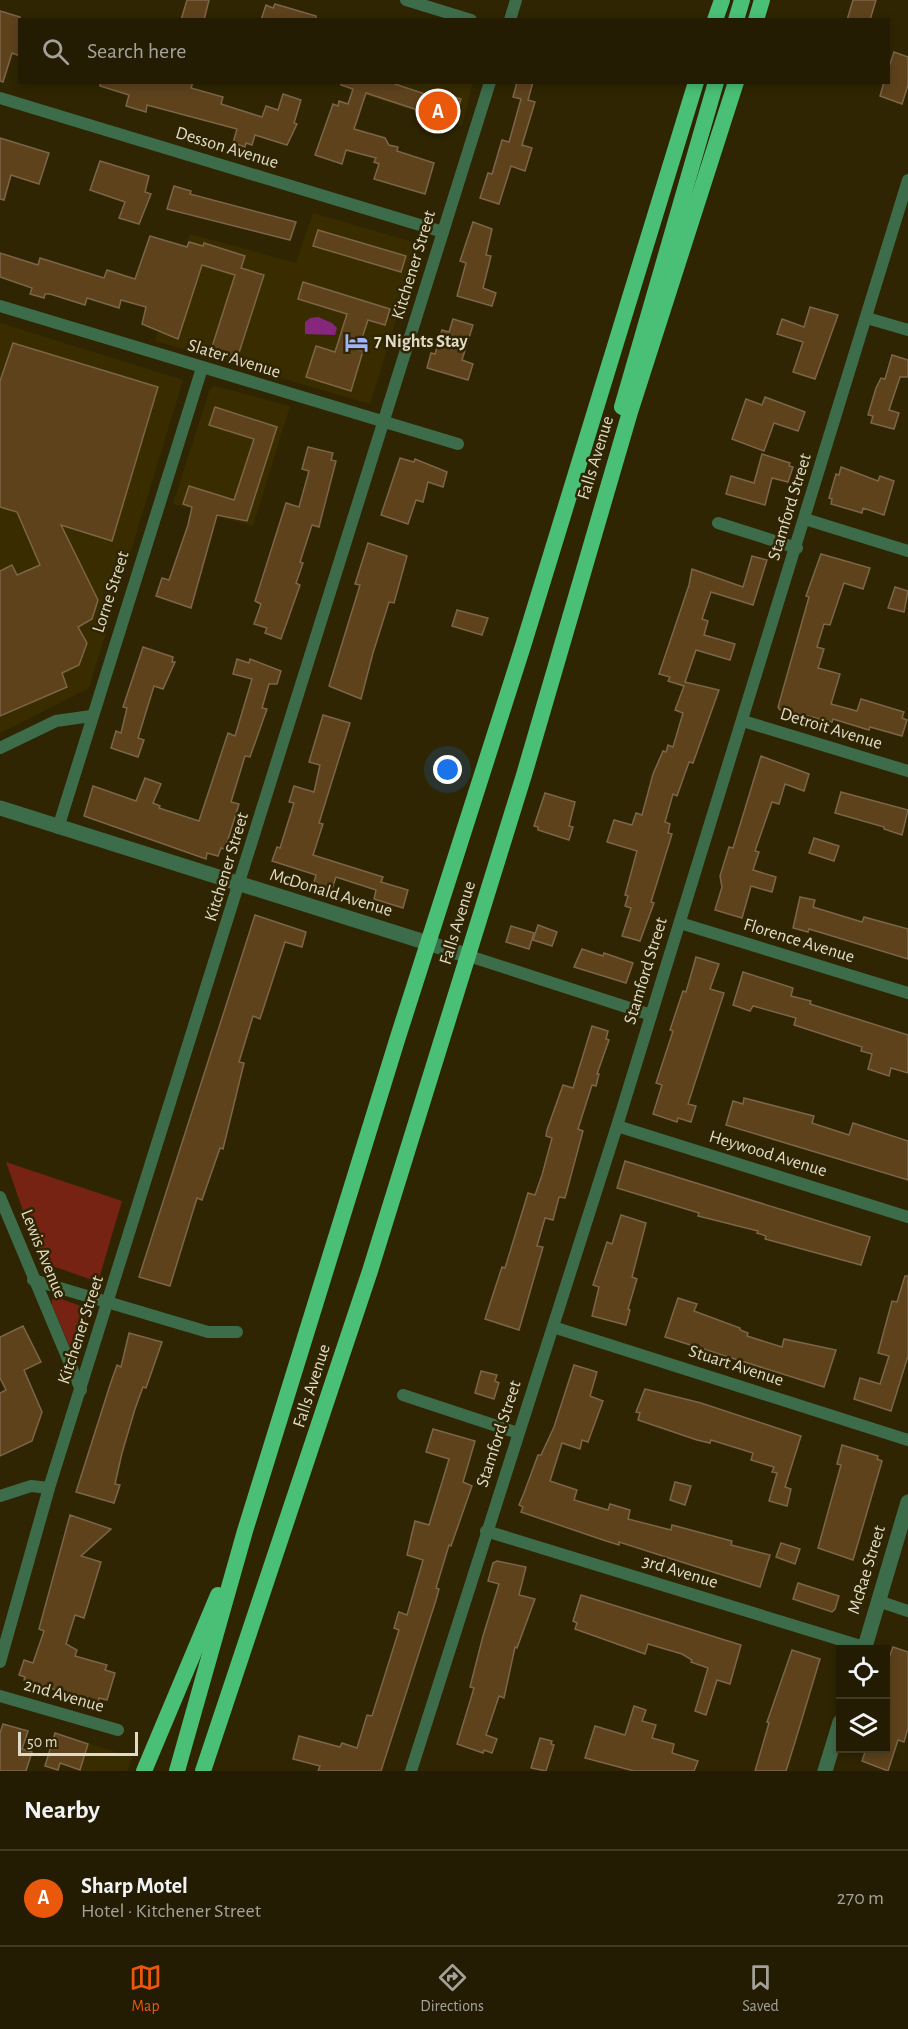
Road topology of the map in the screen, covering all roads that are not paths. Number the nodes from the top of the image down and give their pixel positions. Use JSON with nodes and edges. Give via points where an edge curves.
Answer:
{"nodes":[{"id":1,"x":406,"y":0,"type":"edge"},
{"id":2,"x":516,"y":0,"type":"edge"},
{"id":3,"x":722,"y":0,"type":"edge"},
{"id":4,"x":742,"y":0,"type":"edge"},
{"id":5,"x":762,"y":0,"type":"edge"},
{"id":6,"x":464,"y":18,"type":"edge"},
{"id":7,"x":511,"y":18,"type":"edge"},
{"id":8,"x":717,"y":18,"type":"edge"},
{"id":9,"x":737,"y":18,"type":"edge"},
{"id":10,"x":757,"y":18,"type":"edge"},
{"id":11,"x":489,"y":84,"type":"edge"},
{"id":12,"x":695,"y":84,"type":"edge"},
{"id":13,"x":715,"y":84,"type":"edge"},
{"id":14,"x":735,"y":84,"type":"edge"},
{"id":15,"x":0,"y":98,"type":"edge"},
{"id":16,"x":908,"y":180,"type":"edge"},
{"id":17,"x":443,"y":232,"type":"junction"},
{"id":18,"x":0,"y":306,"type":"edge"},
{"id":19,"x":867,"y":318,"type":"junction"},
{"id":20,"x":908,"y":330,"type":"edge"},
{"id":21,"x":202,"y":368,"type":"junction"},
{"id":22,"x":383,"y":422,"type":"junction"},
{"id":23,"x":458,"y":444,"type":"dead end"},
{"id":24,"x":806,"y":519,"type":"junction"},
{"id":25,"x":718,"y":523,"type":"dead end"},
{"id":26,"x":594,"y":534,"type":"junction"},
{"id":27,"x":797,"y":548,"type":"junction"},
{"id":28,"x":908,"y":551,"type":"edge"},
{"id":29,"x":91,"y":716,"type":"junction"},
{"id":30,"x":743,"y":721,"type":"junction"},
{"id":31,"x":0,"y":748,"type":"edge"},
{"id":32,"x":908,"y":771,"type":"edge"},
{"id":33,"x":0,"y":808,"type":"edge"},
{"id":34,"x":58,"y":828,"type":"junction"},
{"id":35,"x":240,"y":885,"type":"junction"},
{"id":36,"x":680,"y":923,"type":"junction"},
{"id":37,"x":429,"y":944,"type":"junction"},
{"id":38,"x":469,"y":956,"type":"junction"},
{"id":39,"x":908,"y":993,"type":"edge"},
{"id":40,"x":651,"y":1015,"type":"junction"},
{"id":41,"x":617,"y":1126,"type":"junction"},
{"id":42,"x":0,"y":1197,"type":"edge"},
{"id":43,"x":908,"y":1217,"type":"edge"},
{"id":44,"x":33,"y":1280,"type":"junction"},
{"id":45,"x":110,"y":1301,"type":"junction"},
{"id":46,"x":553,"y":1327,"type":"junction"},
{"id":47,"x":237,"y":1332,"type":"dead end"},
{"id":48,"x":81,"y":1390,"type":"junction"},
{"id":49,"x":403,"y":1395,"type":"dead end"},
{"id":50,"x":518,"y":1433,"type":"junction"},
{"id":51,"x":908,"y":1440,"type":"edge"},
{"id":52,"x":50,"y":1488,"type":"junction"},
{"id":53,"x":0,"y":1496,"type":"edge"},
{"id":54,"x":908,"y":1502,"type":"edge"},
{"id":55,"x":245,"y":1531,"type":"junction"},
{"id":56,"x":486,"y":1531,"type":"junction"},
{"id":57,"x":878,"y":1601,"type":"junction"},
{"id":58,"x":908,"y":1611,"type":"edge"},
{"id":59,"x":854,"y":1645,"type":"edge"},
{"id":60,"x":865,"y":1645,"type":"edge"},
{"id":61,"x":0,"y":1662,"type":"edge"},
{"id":62,"x":0,"y":1696,"type":"edge"},
{"id":63,"x":220,"y":1718,"type":"junction"},
{"id":64,"x":118,"y":1730,"type":"dead end"},
{"id":65,"x":836,"y":1735,"type":"edge"},
{"id":66,"x":144,"y":1771,"type":"edge"},
{"id":67,"x":177,"y":1771,"type":"edge"},
{"id":68,"x":203,"y":1771,"type":"edge"},
{"id":69,"x":213,"y":1771,"type":"edge"},
{"id":70,"x":411,"y":1771,"type":"edge"},
{"id":71,"x":825,"y":1771,"type":"edge"}],
"edges":[{"from":1,"to":6,"type":"street"},
{"from":2,"to":7,"type":"street"},
{"from":3,"to":8,"type":"highway"},
{"from":4,"to":9,"type":"highway"},
{"from":5,"to":10,"type":"highway"},
{"from":11,"to":17,"type":"street","name":"Kitchener Street"},
{"from":12,"to":37,"type":"highway","name":"Falls Avenue"},
{"from":13,"to":26,"type":"highway","via":[[628,380]]},
{"from":14,"to":26,"type":"highway","name":"Falls Avenue"},
{"from":15,"to":17,"type":"street","name":"Desson Avenue"},
{"from":16,"to":19,"type":"street","name":"Stamford Street"},
{"from":17,"to":22,"type":"street","name":"Kitchener Street"},
{"from":18,"to":21,"type":"street","name":"Slater Avenue"},
{"from":19,"to":20,"type":"street"},
{"from":19,"to":24,"type":"street","name":"Stamford Street"},
{"from":21,"to":22,"type":"street","name":"Slater Avenue"},
{"from":21,"to":29,"type":"street","name":"Lorne Street"},
{"from":22,"to":23,"type":"street","name":"Slater Avenue"},
{"from":22,"to":35,"type":"street","name":"Kitchener Street"},
{"from":24,"to":27,"type":"street","name":"Stamford Street"},
{"from":24,"to":28,"type":"street"},
{"from":25,"to":27,"type":"street"},
{"from":26,"to":38,"type":"highway","name":"Falls Avenue"},
{"from":27,"to":30,"type":"street","name":"Stamford Street"},
{"from":29,"to":31,"type":"street","via":[[56,721]]},
{"from":29,"to":34,"type":"street","name":"Lorne Street"},
{"from":30,"to":32,"type":"street","name":"Detroit Avenue"},
{"from":30,"to":36,"type":"street","name":"Stamford Street"},
{"from":33,"to":34,"type":"street","name":"McDonald Avenue"},
{"from":34,"to":35,"type":"street","name":"McDonald Avenue"},
{"from":35,"to":37,"type":"street","name":"McDonald Avenue"},
{"from":35,"to":45,"type":"street","name":"Kitchener Street"},
{"from":36,"to":39,"type":"street","name":"Florence Avenue"},
{"from":36,"to":40,"type":"street","name":"Stamford Street"},
{"from":37,"to":38,"type":"street","name":"McDonald Avenue"},
{"from":37,"to":55,"type":"highway","name":"Falls Avenue"},
{"from":38,"to":40,"type":"street","name":"McDonald Avenue"},
{"from":38,"to":63,"type":"highway","name":"Falls Avenue","via":[[343,1353]]},
{"from":40,"to":41,"type":"street","name":"Stamford Street"},
{"from":41,"to":43,"type":"street","name":"Heywood Avenue"},
{"from":41,"to":46,"type":"street","name":"Stamford Street"},
{"from":42,"to":44,"type":"street","name":"Lewis Avenue"},
{"from":44,"to":45,"type":"street"},
{"from":44,"to":48,"type":"street","name":"Lewis Avenue"},
{"from":45,"to":47,"type":"street","via":[[208,1332]]},
{"from":45,"to":48,"type":"street","name":"Kitchener Street"},
{"from":46,"to":50,"type":"street","name":"Stamford Street"},
{"from":46,"to":51,"type":"street","name":"Stuart Avenue"},
{"from":48,"to":52,"type":"street","name":"Kitchener Street"},
{"from":49,"to":50,"type":"street"},
{"from":50,"to":56,"type":"street","name":"Stamford Street"},
{"from":52,"to":53,"type":"street","via":[[31,1486]]},
{"from":52,"to":61,"type":"street","name":"Kitchener Street"},
{"from":54,"to":57,"type":"street","name":"McRae Street"},
{"from":55,"to":66,"type":"highway"},
{"from":55,"to":67,"type":"highway","name":"Falls Avenue"},
{"from":56,"to":59,"type":"street","name":"3rd Avenue"},
{"from":56,"to":70,"type":"street","name":"Stamford Street"},
{"from":57,"to":58,"type":"street"},
{"from":57,"to":60,"type":"street","name":"McRae Street"},
{"from":62,"to":64,"type":"street","name":"2nd Avenue"},
{"from":63,"to":68,"type":"highway","name":"Falls Avenue"},
{"from":63,"to":69,"type":"highway"},
{"from":65,"to":71,"type":"street"}]}
